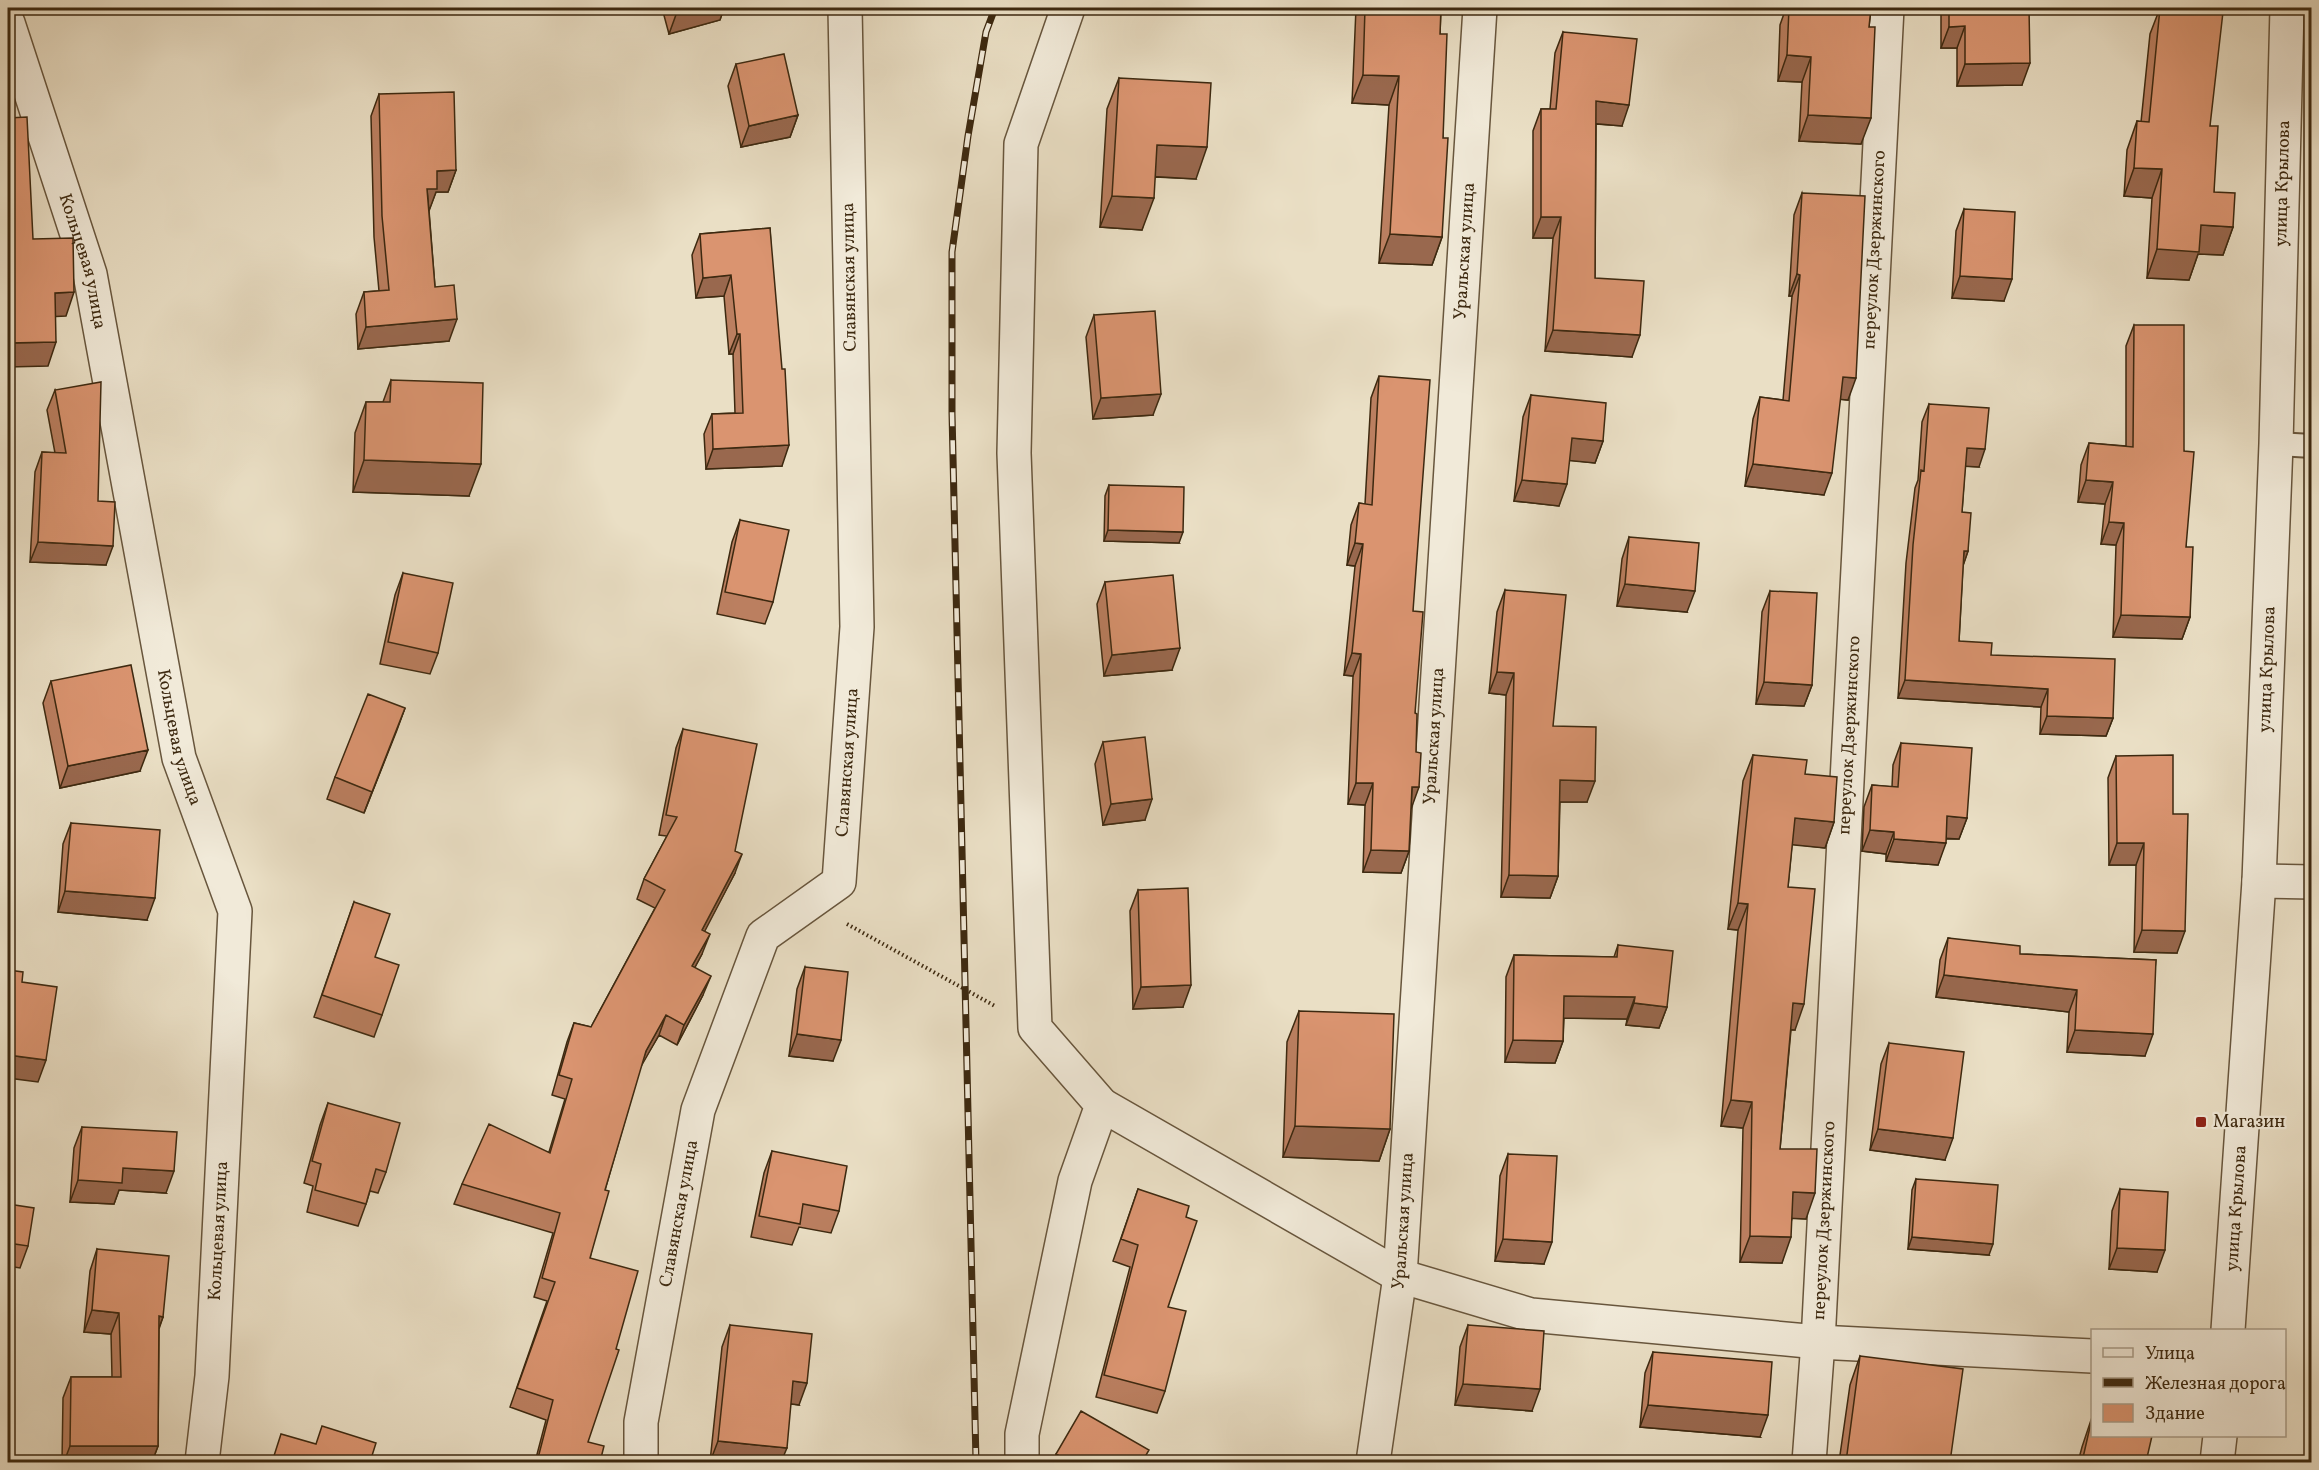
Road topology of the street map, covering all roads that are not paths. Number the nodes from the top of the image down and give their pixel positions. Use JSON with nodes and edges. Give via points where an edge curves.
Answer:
{"nodes":[{"id":1,"x":844,"y":8,"type":"edge"},
{"id":2,"x":1068,"y":8,"type":"edge"},
{"id":3,"x":1480,"y":8,"type":"edge"},
{"id":4,"x":1887,"y":8,"type":"edge"},
{"id":5,"x":2287,"y":8,"type":"edge"},
{"id":6,"x":8,"y":23,"type":"edge"},
{"id":7,"x":2276,"y":444,"type":"junction"},
{"id":8,"x":2312,"y":447,"type":"edge"},
{"id":9,"x":2259,"y":881,"type":"junction"},
{"id":10,"x":2312,"y":882,"type":"edge"},
{"id":11,"x":1102,"y":1105,"type":"junction"},
{"id":12,"x":1400,"y":1276,"type":"junction"},
{"id":13,"x":2228,"y":1329,"type":"edge"},
{"id":14,"x":1818,"y":1342,"type":"junction"},
{"id":15,"x":2091,"y":1356,"type":"edge"},
{"id":16,"x":2220,"y":1437,"type":"edge"},
{"id":17,"x":202,"y":1462,"type":"edge"},
{"id":18,"x":641,"y":1462,"type":"edge"},
{"id":19,"x":1022,"y":1462,"type":"edge"},
{"id":20,"x":1372,"y":1462,"type":"edge"},
{"id":21,"x":1809,"y":1462,"type":"edge"},
{"id":22,"x":2217,"y":1462,"type":"edge"}],
"edges":[{"from":1,"to":18,"type":"street","name":"Славянская улица","via":[[857,627],[839,882],[763,936],[698,1110],[641,1422]]},
{"from":2,"to":11,"type":"street","via":[[1021,144],[1014,453],[1035,1028]]},
{"from":3,"to":12,"type":"street","name":"Уральская улица"},
{"from":4,"to":14,"type":"street","name":"переулок Дзержинского"},
{"from":5,"to":7,"type":"street","name":"улица Крылова"},
{"from":6,"to":17,"type":"street","name":"Кольцевая улица","via":[[90,274],[179,758],[236,911],[212,1376]]},
{"from":7,"to":8,"type":"lane"},
{"from":7,"to":9,"type":"street","name":"улица Крылова"},
{"from":9,"to":10,"type":"street"},
{"from":9,"to":13,"type":"street","name":"улица Крылова"},
{"from":11,"to":12,"type":"street"},
{"from":11,"to":19,"type":"street","via":[[1075,1181],[1022,1434]]},
{"from":12,"to":14,"type":"street","via":[[1531,1315]]},
{"from":12,"to":20,"type":"street","name":"Уральская улица"},
{"from":14,"to":15,"type":"street"},
{"from":14,"to":21,"type":"street","name":"переулок Дзержинского"},
{"from":16,"to":22,"type":"street"}]}
